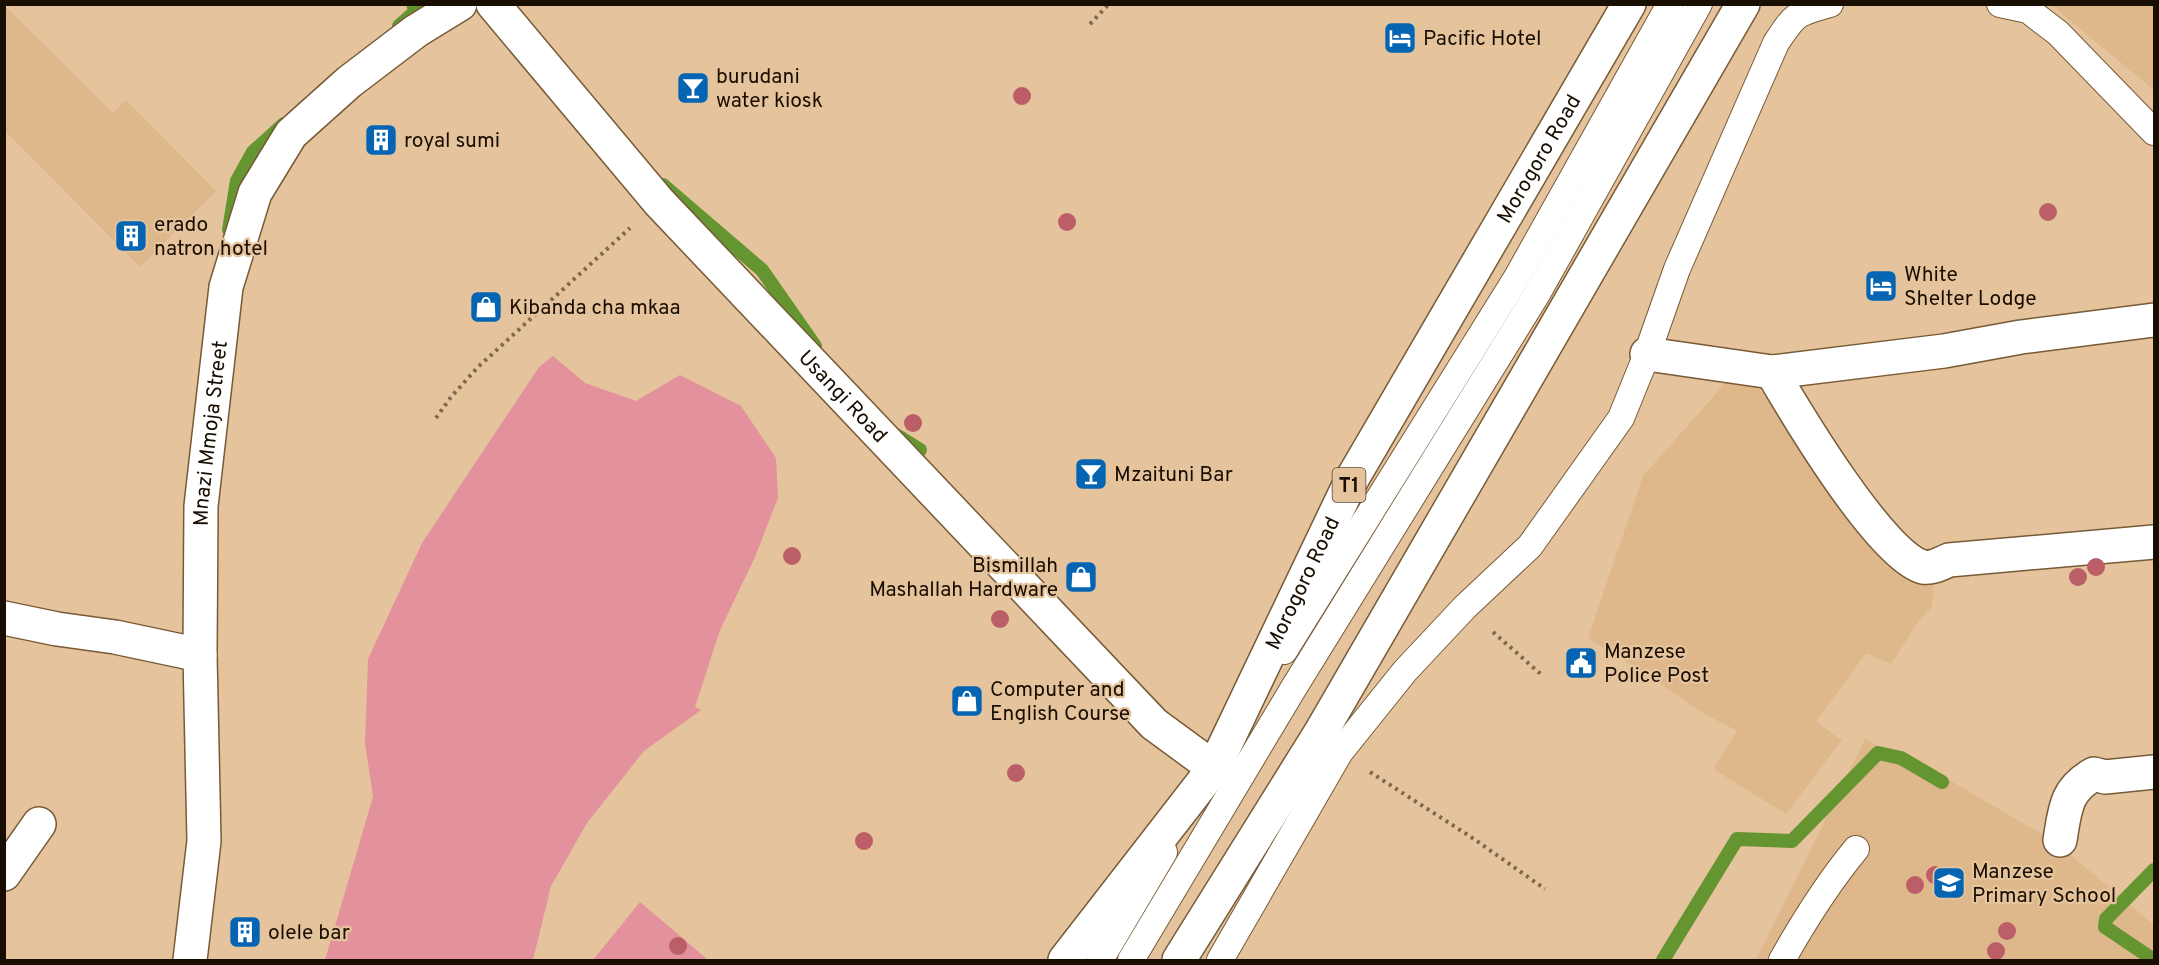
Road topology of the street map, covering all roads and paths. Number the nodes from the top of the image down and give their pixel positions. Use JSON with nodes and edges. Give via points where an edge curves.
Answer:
{"nodes":[{"id":1,"x":460,"y":4,"type":"edge"},
{"id":2,"x":493,"y":4,"type":"edge"},
{"id":3,"x":1110,"y":4,"type":"edge"},
{"id":4,"x":1629,"y":4,"type":"edge"},
{"id":5,"x":1670,"y":4,"type":"edge"},
{"id":6,"x":1699,"y":4,"type":"edge"},
{"id":7,"x":1743,"y":4,"type":"edge"},
{"id":8,"x":1830,"y":4,"type":"edge"},
{"id":9,"x":2000,"y":4,"type":"edge"},
{"id":10,"x":1090,"y":24,"type":"dead end"},
{"id":11,"x":2154,"y":132,"type":"edge"},
{"id":12,"x":659,"y":202,"type":"junction"},
{"id":13,"x":2154,"y":320,"type":"edge"},
{"id":14,"x":1647,"y":354,"type":"junction"},
{"id":15,"x":1772,"y":372,"type":"junction"},
{"id":16,"x":436,"y":418,"type":"dead end"},
{"id":17,"x":2154,"y":542,"type":"edge"},
{"id":18,"x":1465,"y":607,"type":"junction"},
{"id":19,"x":4,"y":618,"type":"edge"},
{"id":20,"x":200,"y":656,"type":"junction"},
{"id":21,"x":1543,"y":676,"type":"dead end"},
{"id":22,"x":1340,"y":752,"type":"junction"},
{"id":23,"x":1214,"y":768,"type":"junction"},
{"id":24,"x":2154,"y":772,"type":"edge"},
{"id":25,"x":39,"y":824,"type":"dead end"},
{"id":26,"x":2060,"y":840,"type":"dead end"},
{"id":27,"x":1856,"y":849,"type":"dead end"},
{"id":28,"x":4,"y":874,"type":"edge"},
{"id":29,"x":1545,"y":889,"type":"dead end"},
{"id":30,"x":190,"y":960,"type":"edge"},
{"id":31,"x":1065,"y":960,"type":"edge"},
{"id":32,"x":1100,"y":960,"type":"edge"},
{"id":33,"x":1131,"y":960,"type":"edge"},
{"id":34,"x":1179,"y":960,"type":"edge"},
{"id":35,"x":1220,"y":960,"type":"edge"},
{"id":36,"x":1782,"y":960,"type":"edge"}],
"edges":[{"from":1,"to":20,"type":"main road","name":"Mnazi Mmoja Street","via":[[357,75],[291,134],[255,194],[226,287],[218,351],[201,506]]},
{"from":2,"to":12,"type":"main road","name":"Usangi Road"},
{"from":3,"to":10,"type":"path"},
{"from":4,"to":23,"type":"main road","name":"Morogoro Road","number":"T1","via":[[1352,479]]},
{"from":5,"to":32,"type":"lane","name":"Morogoro Road","via":[[1516,279],[1269,676]]},
{"from":6,"to":33,"type":"lane","name":"Morogoro Road","via":[[1537,294]]},
{"from":7,"to":34,"type":"main road","via":[[1321,732]]},
{"from":8,"to":14,"type":"lane","via":[[1792,19],[1776,42],[1677,269]]},
{"from":9,"to":11,"type":"lane","via":[[2028,10],[2058,33]]},
{"from":12,"to":16,"type":"path","via":[[478,367]]},
{"from":12,"to":23,"type":"main road","name":"Usangi Road","via":[[1154,724]]},
{"from":13,"to":15,"type":"main road"},
{"from":14,"to":15,"type":"main road"},
{"from":14,"to":18,"type":"lane","via":[[1622,418],[1530,546]]},
{"from":15,"to":17,"type":"main road","via":[[1877,530],[1902,554],[1923,567],[1949,560]]},
{"from":18,"to":21,"type":"path"},
{"from":18,"to":22,"type":"lane","via":[[1405,671]]},
{"from":19,"to":20,"type":"main road"},
{"from":20,"to":30,"type":"main road","name":"Mnazi Mmoja Street","via":[[204,841]]},
{"from":22,"to":29,"type":"path"},
{"from":22,"to":35,"type":"lane"},
{"from":23,"to":31,"type":"main road","name":"Morogoro Road","number":"T1"},
{"from":24,"to":26,"type":"main road","via":[[2105,777],[2094,774],[2078,783],[2066,807]]},
{"from":25,"to":28,"type":"main road"},
{"from":27,"to":36,"type":"lane","via":[[1820,897]]}]}
